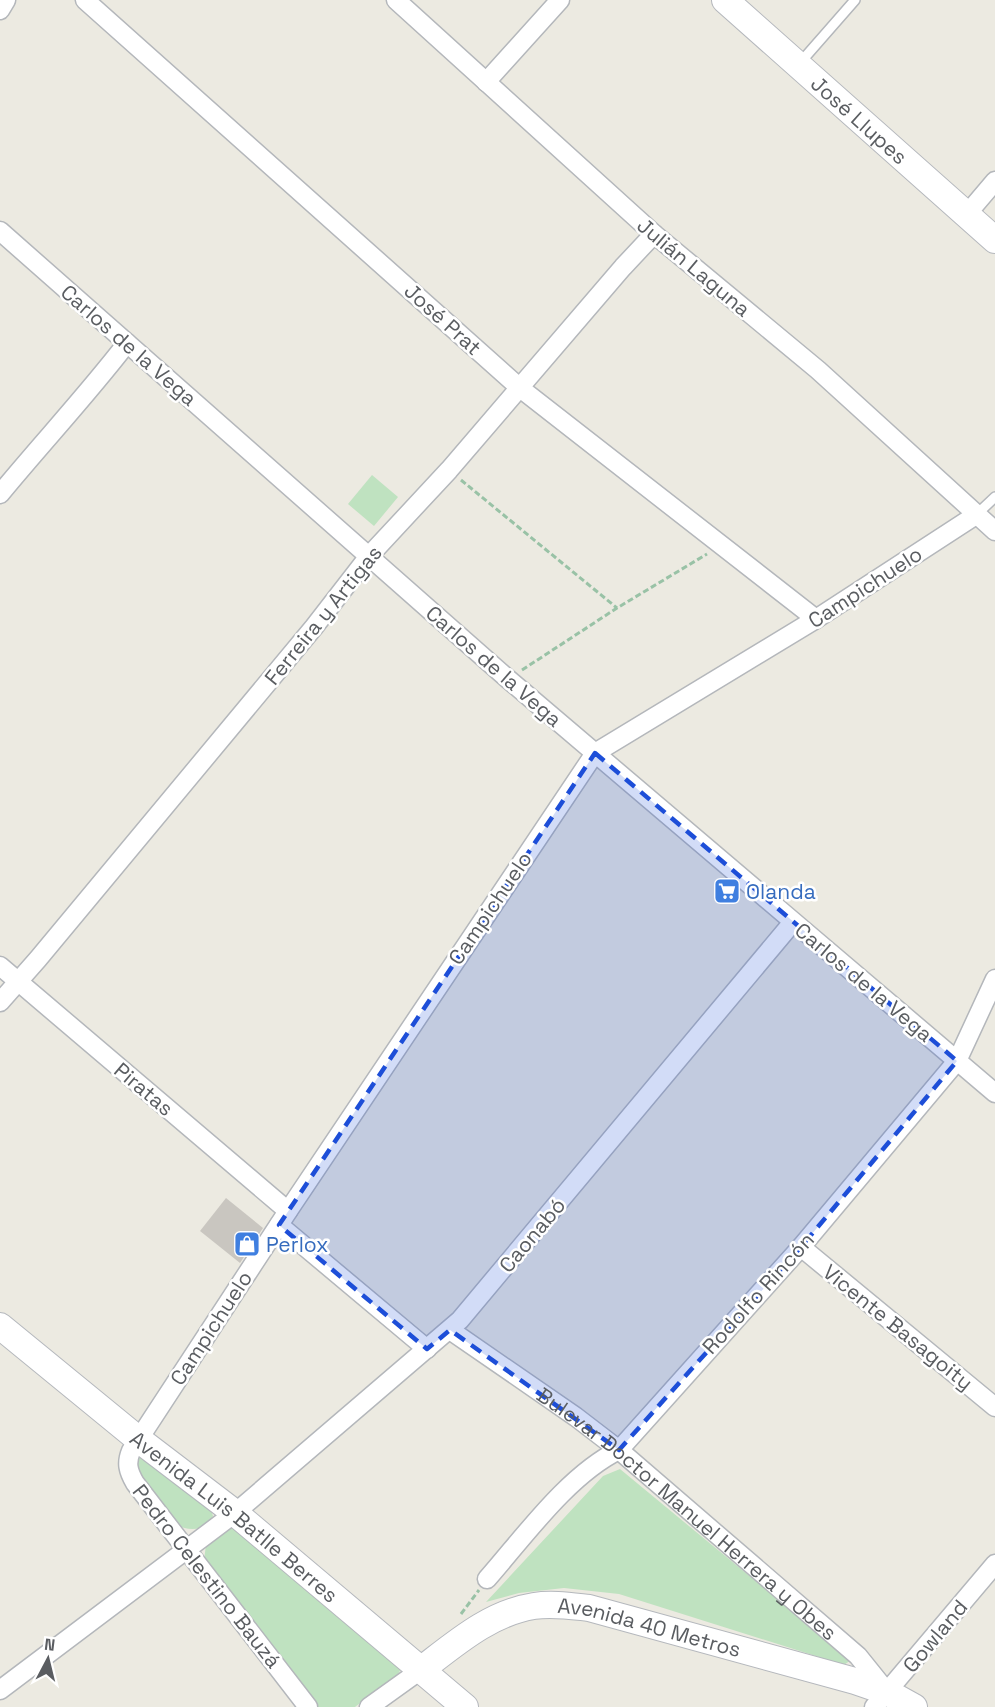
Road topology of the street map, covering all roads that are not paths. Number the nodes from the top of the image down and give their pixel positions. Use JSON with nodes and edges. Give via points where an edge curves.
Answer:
{"nodes":[{"id":1,"x":6,"y":0,"type":"edge"},
{"id":2,"x":85,"y":0,"type":"edge"},
{"id":3,"x":396,"y":0,"type":"edge"},
{"id":4,"x":560,"y":0,"type":"edge"},
{"id":5,"x":725,"y":0,"type":"edge"},
{"id":6,"x":855,"y":0,"type":"edge"},
{"id":7,"x":0,"y":10,"type":"edge"},
{"id":8,"x":798,"y":65,"type":"junction"},
{"id":9,"x":486,"y":82,"type":"junction"},
{"id":10,"x":995,"y":181,"type":"edge"},
{"id":11,"x":967,"y":214,"type":"junction"},
{"id":12,"x":0,"y":231,"type":"edge"},
{"id":13,"x":654,"y":234,"type":"junction"},
{"id":14,"x":995,"y":240,"type":"edge"},
{"id":15,"x":127,"y":343,"type":"junction"},
{"id":16,"x":520,"y":388,"type":"junction"},
{"id":17,"x":0,"y":494,"type":"edge"},
{"id":18,"x":995,"y":498,"type":"edge"},
{"id":19,"x":976,"y":515,"type":"junction"},
{"id":20,"x":995,"y":531,"type":"edge"},
{"id":21,"x":369,"y":556,"type":"junction"},
{"id":22,"x":816,"y":618,"type":"junction"},
{"id":23,"x":594,"y":753,"type":"junction"},
{"id":24,"x":793,"y":922,"type":"junction"},
{"id":25,"x":0,"y":966,"type":"edge"},
{"id":26,"x":995,"y":979,"type":"edge"},
{"id":27,"x":18,"y":982,"type":"junction"},
{"id":28,"x":0,"y":1002,"type":"edge"},
{"id":29,"x":957,"y":1061,"type":"junction"},
{"id":30,"x":995,"y":1093,"type":"edge"},
{"id":31,"x":283,"y":1218,"type":"junction"},
{"id":32,"x":801,"y":1247,"type":"junction"},
{"id":33,"x":0,"y":1326,"type":"edge"},
{"id":34,"x":450,"y":1330,"type":"junction"},
{"id":35,"x":427,"y":1349,"type":"junction"},
{"id":36,"x":995,"y":1407,"type":"edge"},
{"id":37,"x":138,"y":1439,"type":"junction"},
{"id":38,"x":619,"y":1450,"type":"junction"},
{"id":39,"x":235,"y":1513,"type":"junction"},
{"id":40,"x":185,"y":1549,"type":"junction"},
{"id":41,"x":995,"y":1564,"type":"edge"},
{"id":42,"x":487,"y":1579,"type":"dead end"},
{"id":43,"x":422,"y":1669,"type":"junction"},
{"id":44,"x":0,"y":1690,"type":"edge"},
{"id":45,"x":0,"y":1699,"type":"edge"},
{"id":46,"x":880,"y":1699,"type":"edge"},
{"id":47,"x":6,"y":1707,"type":"edge"},
{"id":48,"x":308,"y":1707,"type":"edge"},
{"id":49,"x":369,"y":1707,"type":"edge"},
{"id":50,"x":465,"y":1707,"type":"edge"},
{"id":51,"x":914,"y":1707,"type":"edge"}],
"edges":[{"from":1,"to":7,"type":"street"},
{"from":2,"to":16,"type":"street","name":"José Prat"},
{"from":3,"to":9,"type":"street","name":"Julián Laguna"},
{"from":4,"to":9,"type":"street"},
{"from":5,"to":8,"type":"main road","name":"José Llupes"},
{"from":6,"to":8,"type":"lane"},
{"from":8,"to":11,"type":"main road","name":"José Llupes"},
{"from":9,"to":13,"type":"street","name":"Julián Laguna"},
{"from":10,"to":11,"type":"street"},
{"from":11,"to":14,"type":"main road","name":"José Llupes"},
{"from":12,"to":15,"type":"street","name":"Carlos de la Vega"},
{"from":13,"to":16,"type":"street","name":"Ferreira y Artigas"},
{"from":13,"to":19,"type":"street","name":"Julián Laguna","via":[[818,370]]},
{"from":15,"to":17,"type":"street"},
{"from":15,"to":21,"type":"street","name":"Carlos de la Vega"},
{"from":16,"to":21,"type":"street","name":"Ferreira y Artigas"},
{"from":16,"to":22,"type":"street","name":"José Prat"},
{"from":18,"to":19,"type":"lane"},
{"from":19,"to":20,"type":"street","name":"Julián Laguna"},
{"from":19,"to":22,"type":"street","name":"Campichuelo"},
{"from":21,"to":23,"type":"street","name":"Carlos de la Vega"},
{"from":21,"to":27,"type":"street","name":"Ferreira y Artigas","via":[[307,636]]},
{"from":22,"to":23,"type":"street","name":"Campichuelo"},
{"from":23,"to":24,"type":"street","name":"Carlos de la Vega"},
{"from":23,"to":31,"type":"street","name":"Campichuelo"},
{"from":24,"to":29,"type":"street","name":"Carlos de la Vega"},
{"from":24,"to":34,"type":"street","name":"Caonabó"},
{"from":25,"to":27,"type":"street","name":"Piratas"},
{"from":26,"to":29,"type":"street","name":"Rodolfo Rincón"},
{"from":27,"to":28,"type":"street","name":"Ferreira y Artigas"},
{"from":27,"to":31,"type":"street","name":"Piratas"},
{"from":29,"to":30,"type":"street","name":"Carlos de la Vega"},
{"from":29,"to":32,"type":"street","name":"Rodolfo Rincón"},
{"from":31,"to":35,"type":"street","name":"Piratas"},
{"from":31,"to":37,"type":"street","name":"Campichuelo"},
{"from":32,"to":36,"type":"street","name":"Vicente Basagoity"},
{"from":32,"to":38,"type":"street","name":"Rodolfo Rincón"},
{"from":33,"to":37,"type":"main road","name":"Avenida Luis Batlle Berres"},
{"from":34,"to":35,"type":"street","name":"Caonabó"},
{"from":34,"to":38,"type":"street","name":"Bulevar Doctor Manuel Herrera y Obes"},
{"from":35,"to":39,"type":"street","name":"Caonabó"},
{"from":37,"to":39,"type":"main road","name":"Avenida Luis Batlle Berres"},
{"from":37,"to":40,"type":"street","name":"Pedro Celestino Bauzá","via":[[127,1460],[129,1472]]},
{"from":38,"to":42,"type":"street","name":"Rodolfo Rincón","via":[[591,1465]]},
{"from":38,"to":46,"type":"street","name":"Bulevar Doctor Manuel Herrera y Obes","via":[[858,1656]]},
{"from":39,"to":40,"type":"street"},
{"from":39,"to":43,"type":"main road","name":"Avenida Luis Batlle Berres"},
{"from":40,"to":44,"type":"street"},
{"from":40,"to":48,"type":"street","name":"Pedro Celestino Bauzá"},
{"from":41,"to":46,"type":"street","name":"Gowland"},
{"from":43,"to":46,"type":"main road","name":"Avenida 40 Metros","via":[[479,1626],[534,1606],[558,1605],[589,1608]]},
{"from":43,"to":49,"type":"street"},
{"from":43,"to":50,"type":"main road","name":"Avenida Luis Batlle Berres"},
{"from":45,"to":47,"type":"street"},
{"from":46,"to":51,"type":"main road","name":"Bulevar Doctor Manuel Herrera y Obes"}]}
